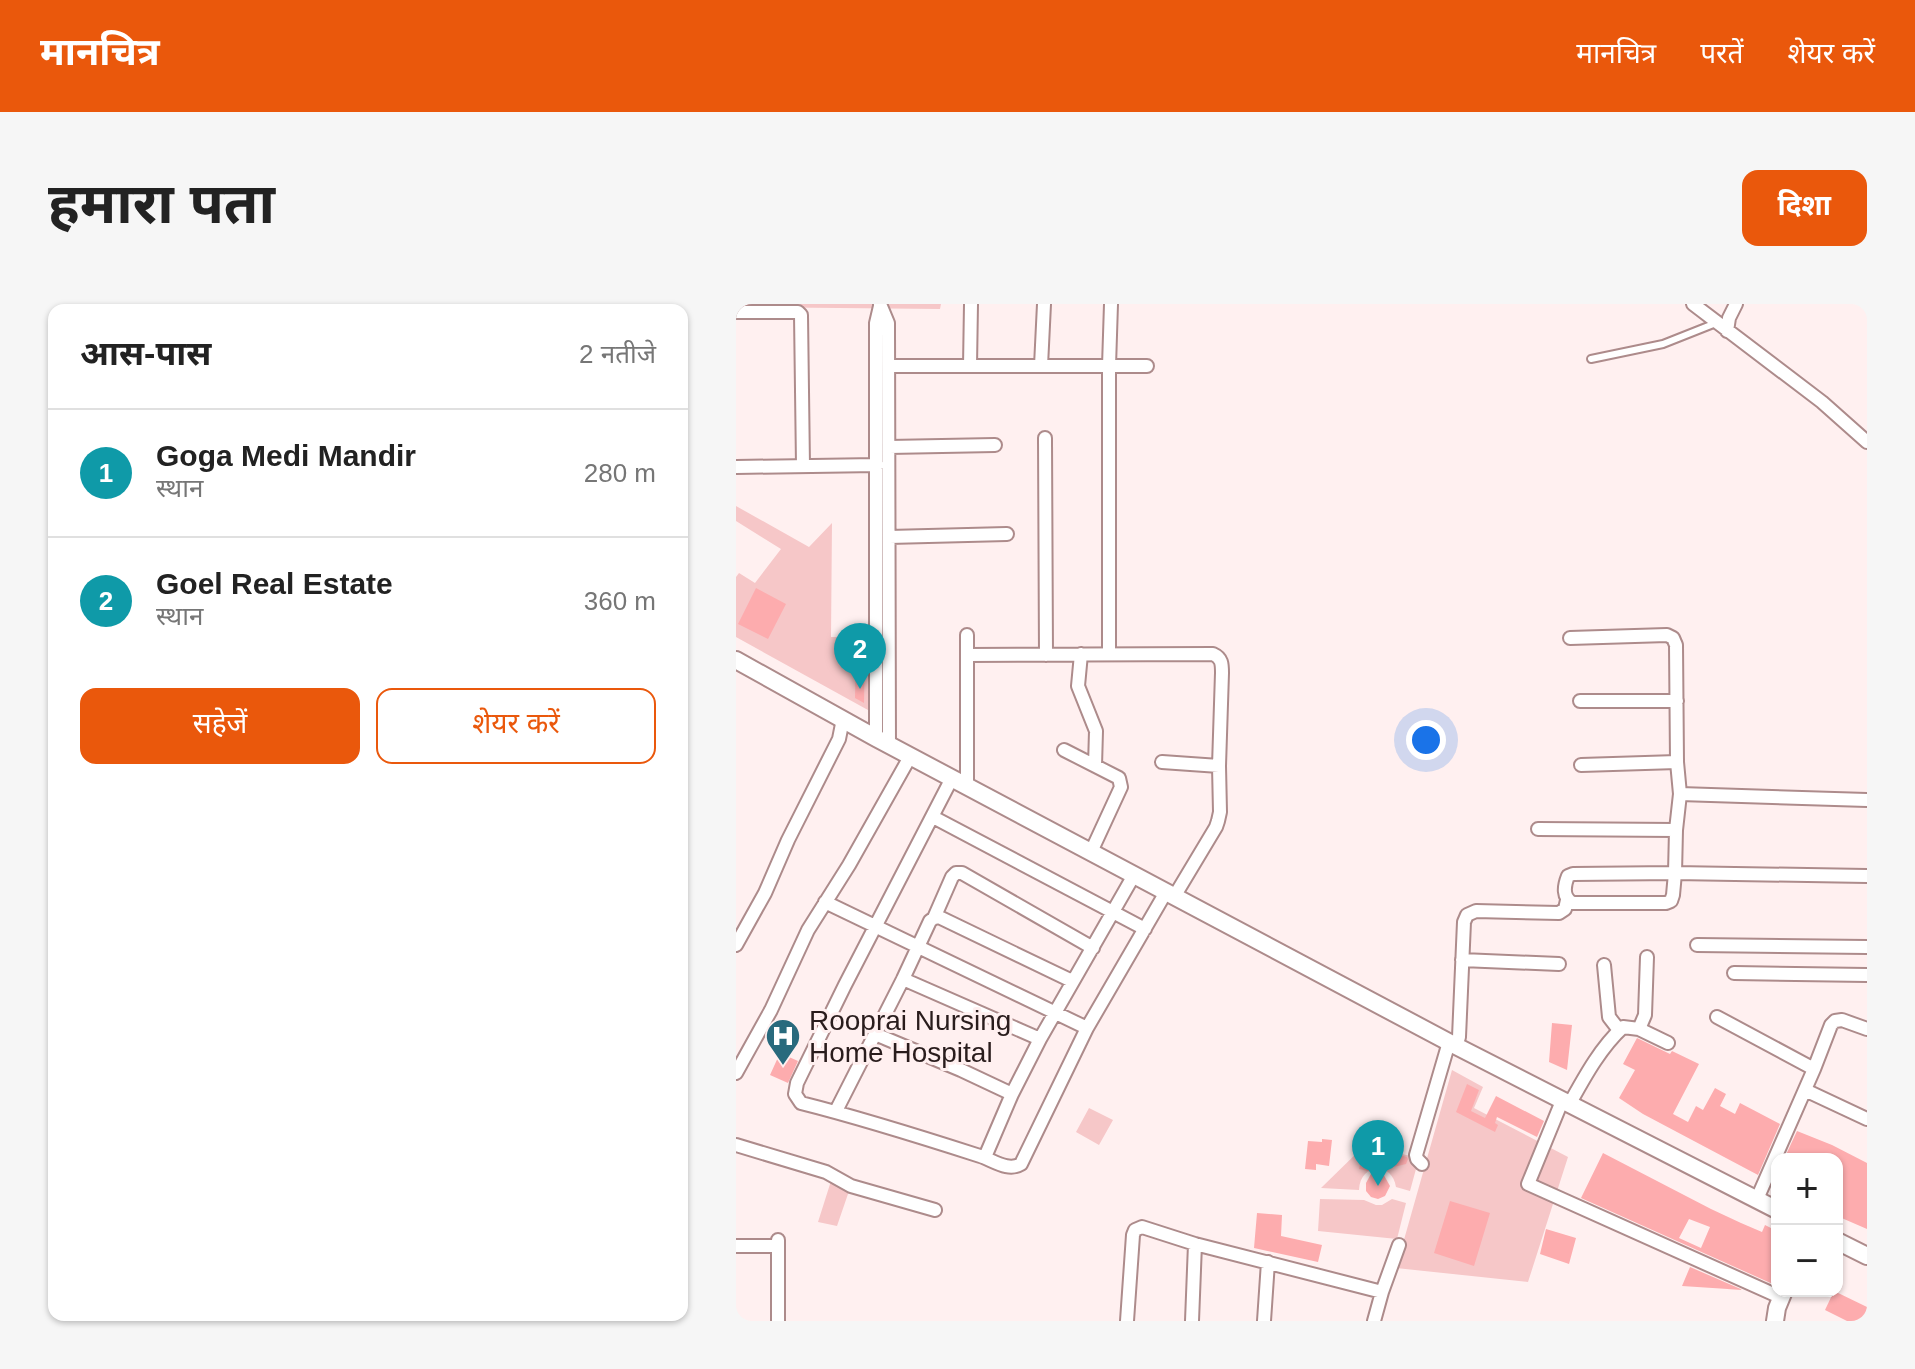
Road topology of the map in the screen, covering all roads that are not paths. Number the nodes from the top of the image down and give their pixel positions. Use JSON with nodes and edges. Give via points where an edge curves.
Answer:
{"nodes":[{"id":1,"x":880,"y":304,"type":"edge"},
{"id":2,"x":971,"y":304,"type":"edge"},
{"id":3,"x":1044,"y":304,"type":"edge"},
{"id":4,"x":1111,"y":304,"type":"edge"},
{"id":5,"x":1693,"y":304,"type":"edge"},
{"id":6,"x":1736,"y":304,"type":"edge"},
{"id":7,"x":736,"y":312,"type":"edge"},
{"id":8,"x":1722,"y":327,"type":"junction"},
{"id":9,"x":1591,"y":359,"type":"dead end"},
{"id":10,"x":889,"y":366,"type":"junction"},
{"id":11,"x":970,"y":366,"type":"junction"},
{"id":12,"x":1041,"y":366,"type":"junction"},
{"id":13,"x":1109,"y":366,"type":"junction"},
{"id":14,"x":1147,"y":366,"type":"dead end"},
{"id":15,"x":1045,"y":438,"type":"dead end"},
{"id":16,"x":1867,"y":442,"type":"edge"},
{"id":17,"x":995,"y":445,"type":"dead end"},
{"id":18,"x":889,"y":447,"type":"junction"},
{"id":19,"x":877,"y":465,"type":"junction"},
{"id":20,"x":803,"y":466,"type":"junction"},
{"id":21,"x":736,"y":467,"type":"edge"},
{"id":22,"x":1007,"y":534,"type":"dead end"},
{"id":23,"x":889,"y":537,"type":"junction"},
{"id":24,"x":967,"y":635,"type":"dead end"},
{"id":25,"x":1570,"y":638,"type":"dead end"},
{"id":26,"x":1109,"y":653,"type":"junction"},
{"id":27,"x":1081,"y":654,"type":"junction"},
{"id":28,"x":967,"y":655,"type":"junction"},
{"id":29,"x":1046,"y":655,"type":"junction"},
{"id":30,"x":736,"y":660,"type":"edge"},
{"id":31,"x":1580,"y":701,"type":"dead end"},
{"id":32,"x":1677,"y":701,"type":"junction"},
{"id":33,"x":843,"y":719,"type":"junction"},
{"id":34,"x":882,"y":741,"type":"junction"},
{"id":35,"x":1064,"y":750,"type":"dead end"},
{"id":36,"x":911,"y":755,"type":"junction"},
{"id":37,"x":1162,"y":762,"type":"dead end"},
{"id":38,"x":1677,"y":762,"type":"junction"},
{"id":39,"x":1581,"y":765,"type":"dead end"},
{"id":40,"x":1095,"y":766,"type":"junction"},
{"id":41,"x":1219,"y":766,"type":"junction"},
{"id":42,"x":960,"y":782,"type":"junction"},
{"id":43,"x":1680,"y":794,"type":"junction"},
{"id":44,"x":1867,"y":800,"type":"edge"},
{"id":45,"x":933,"y":817,"type":"junction"},
{"id":46,"x":1538,"y":829,"type":"dead end"},
{"id":47,"x":1676,"y":830,"type":"junction"},
{"id":48,"x":1091,"y":852,"type":"junction"},
{"id":49,"x":1675,"y":873,"type":"junction"},
{"id":50,"x":1134,"y":875,"type":"junction"},
{"id":51,"x":1867,"y":876,"type":"edge"},
{"id":52,"x":1170,"y":894,"type":"junction"},
{"id":53,"x":1567,"y":900,"type":"junction"},
{"id":54,"x":825,"y":902,"type":"junction"},
{"id":55,"x":1114,"y":912,"type":"junction"},
{"id":56,"x":736,"y":918,"type":"edge"},
{"id":57,"x":751,"y":918,"type":"junction"},
{"id":58,"x":934,"y":918,"type":"junction"},
{"id":59,"x":876,"y":927,"type":"junction"},
{"id":60,"x":1145,"y":929,"type":"junction"},
{"id":61,"x":736,"y":945,"type":"edge"},
{"id":62,"x":1697,"y":945,"type":"dead end"},
{"id":63,"x":918,"y":947,"type":"junction"},
{"id":64,"x":1867,"y":947,"type":"edge"},
{"id":65,"x":1093,"y":948,"type":"junction"},
{"id":66,"x":1647,"y":957,"type":"dead end"},
{"id":67,"x":1462,"y":960,"type":"junction"},
{"id":68,"x":1559,"y":964,"type":"dead end"},
{"id":69,"x":1604,"y":965,"type":"dead end"},
{"id":70,"x":1734,"y":973,"type":"dead end"},
{"id":71,"x":1867,"y":975,"type":"edge"},
{"id":72,"x":903,"y":979,"type":"junction"},
{"id":73,"x":1072,"y":981,"type":"junction"},
{"id":74,"x":1055,"y":1014,"type":"junction"},
{"id":75,"x":1717,"y":1017,"type":"dead end"},
{"id":76,"x":1087,"y":1028,"type":"junction"},
{"id":77,"x":1639,"y":1029,"type":"junction"},
{"id":78,"x":1867,"y":1029,"type":"edge"},
{"id":79,"x":1619,"y":1030,"type":"junction"},
{"id":80,"x":875,"y":1034,"type":"junction"},
{"id":81,"x":1040,"y":1039,"type":"junction"},
{"id":82,"x":1668,"y":1043,"type":"dead end"},
{"id":83,"x":1453,"y":1044,"type":"junction"},
{"id":84,"x":1814,"y":1069,"type":"junction"},
{"id":85,"x":736,"y":1073,"type":"edge"},
{"id":86,"x":1805,"y":1090,"type":"junction"},
{"id":87,"x":1012,"y":1094,"type":"junction"},
{"id":88,"x":1566,"y":1103,"type":"junction"},
{"id":89,"x":836,"y":1111,"type":"junction"},
{"id":90,"x":1867,"y":1119,"type":"edge"},
{"id":91,"x":736,"y":1145,"type":"edge"},
{"id":92,"x":985,"y":1157,"type":"junction"},
{"id":93,"x":1422,"y":1164,"type":"dead end"},
{"id":94,"x":1757,"y":1199,"type":"junction"},
{"id":95,"x":1771,"y":1207,"type":"edge"},
{"id":96,"x":935,"y":1210,"type":"dead end"},
{"id":97,"x":1195,"y":1244,"type":"junction"},
{"id":98,"x":1843,"y":1244,"type":"edge"},
{"id":99,"x":1399,"y":1245,"type":"dead end"},
{"id":100,"x":736,"y":1246,"type":"edge"},
{"id":101,"x":1867,"y":1256,"type":"edge"},
{"id":102,"x":1268,"y":1262,"type":"junction"},
{"id":103,"x":1771,"y":1289,"type":"edge"},
{"id":104,"x":1382,"y":1292,"type":"junction"},
{"id":105,"x":1781,"y":1297,"type":"edge"},
{"id":106,"x":778,"y":1321,"type":"edge"},
{"id":107,"x":1127,"y":1321,"type":"edge"},
{"id":108,"x":1192,"y":1321,"type":"edge"},
{"id":109,"x":1264,"y":1321,"type":"edge"},
{"id":110,"x":1374,"y":1321,"type":"edge"},
{"id":111,"x":1775,"y":1321,"type":"edge"}],
"edges":[{"from":1,"to":10,"type":"street","via":[[888,323]]},
{"from":1,"to":19,"type":"street"},
{"from":2,"to":11,"type":"street"},
{"from":3,"to":12,"type":"street"},
{"from":4,"to":13,"type":"street"},
{"from":5,"to":8,"type":"street"},
{"from":6,"to":8,"type":"street"},
{"from":7,"to":20,"type":"street","via":[[801,315]]},
{"from":8,"to":9,"type":"lane"},
{"from":8,"to":16,"type":"street"},
{"from":10,"to":11,"type":"street"},
{"from":10,"to":18,"type":"street"},
{"from":11,"to":12,"type":"street"},
{"from":12,"to":13,"type":"street"},
{"from":13,"to":14,"type":"street"},
{"from":13,"to":26,"type":"street"},
{"from":15,"to":29,"type":"street"},
{"from":17,"to":18,"type":"street"},
{"from":18,"to":23,"type":"street"},
{"from":19,"to":20,"type":"street"},
{"from":19,"to":34,"type":"street"},
{"from":20,"to":21,"type":"street"},
{"from":22,"to":23,"type":"street"},
{"from":23,"to":34,"type":"street"},
{"from":24,"to":28,"type":"street"},
{"from":25,"to":32,"type":"street","via":[[1673,638]]},
{"from":26,"to":27,"type":"street"},
{"from":26,"to":41,"type":"street","via":[[1219,656]]},
{"from":27,"to":29,"type":"street"},
{"from":27,"to":40,"type":"street","via":[[1078,686],[1096,731]]},
{"from":28,"to":29,"type":"street"},
{"from":28,"to":42,"type":"street"},
{"from":30,"to":33,"type":"street"},
{"from":31,"to":32,"type":"street"},
{"from":32,"to":38,"type":"street"},
{"from":33,"to":34,"type":"street"},
{"from":33,"to":57,"type":"street","via":[[839,739]]},
{"from":34,"to":36,"type":"street"},
{"from":35,"to":40,"type":"street"},
{"from":36,"to":42,"type":"street"},
{"from":36,"to":54,"type":"street"},
{"from":37,"to":41,"type":"street"},
{"from":38,"to":39,"type":"street"},
{"from":38,"to":43,"type":"street"},
{"from":40,"to":48,"type":"street","via":[[1119,778],[1121,787]]},
{"from":41,"to":52,"type":"street","via":[[1216,827]]},
{"from":42,"to":45,"type":"street"},
{"from":42,"to":48,"type":"street"},
{"from":43,"to":44,"type":"street"},
{"from":43,"to":47,"type":"street"},
{"from":45,"to":55,"type":"street"},
{"from":45,"to":59,"type":"street"},
{"from":46,"to":47,"type":"street"},
{"from":47,"to":49,"type":"street"},
{"from":48,"to":50,"type":"street"},
{"from":49,"to":51,"type":"street"},
{"from":49,"to":53,"type":"street","via":[[1573,874],[1566,881]]},
{"from":49,"to":53,"type":"street","via":[[1673,895],[1666,903]]},
{"from":50,"to":52,"type":"street"},
{"from":50,"to":55,"type":"street"},
{"from":52,"to":60,"type":"street"},
{"from":52,"to":83,"type":"street"},
{"from":53,"to":67,"type":"street","via":[[1559,913],[1467,915]]},
{"from":54,"to":59,"type":"street"},
{"from":54,"to":85,"type":"street"},
{"from":55,"to":60,"type":"street"},
{"from":55,"to":65,"type":"street"},
{"from":56,"to":57,"type":"street"},
{"from":57,"to":61,"type":"street"},
{"from":58,"to":63,"type":"street"},
{"from":58,"to":65,"type":"street","via":[[952,877],[962,873]]},
{"from":58,"to":73,"type":"street"},
{"from":59,"to":63,"type":"street"},
{"from":59,"to":89,"type":"street","via":[[795,1091],[801,1103]]},
{"from":60,"to":76,"type":"street"},
{"from":62,"to":64,"type":"street"},
{"from":63,"to":72,"type":"street"},
{"from":63,"to":74,"type":"street"},
{"from":65,"to":73,"type":"street"},
{"from":66,"to":77,"type":"street","via":[[1645,1015]]},
{"from":67,"to":68,"type":"street"},
{"from":67,"to":83,"type":"street","via":[[1459,1037]]},
{"from":69,"to":79,"type":"street","via":[[1609,1017]]},
{"from":70,"to":71,"type":"street"},
{"from":72,"to":80,"type":"street"},
{"from":72,"to":81,"type":"street"},
{"from":73,"to":74,"type":"street"},
{"from":74,"to":76,"type":"street"},
{"from":74,"to":81,"type":"street"},
{"from":75,"to":84,"type":"street"},
{"from":76,"to":92,"type":"street","via":[[1021,1164],[1010,1168]]},
{"from":77,"to":79,"type":"street"},
{"from":77,"to":82,"type":"street"},
{"from":78,"to":84,"type":"street","via":[[1835,1021]]},
{"from":79,"to":88,"type":"street"},
{"from":80,"to":87,"type":"street"},
{"from":80,"to":89,"type":"street"},
{"from":81,"to":87,"type":"street"},
{"from":83,"to":88,"type":"street"},
{"from":83,"to":93,"type":"street","via":[[1416,1155]]},
{"from":84,"to":86,"type":"street"},
{"from":86,"to":90,"type":"street"},
{"from":86,"to":94,"type":"street"},
{"from":87,"to":92,"type":"street"},
{"from":88,"to":94,"type":"street"},
{"from":88,"to":103,"type":"street","via":[[1528,1184]]},
{"from":89,"to":92,"type":"street"},
{"from":91,"to":96,"type":"street"},
{"from":94,"to":95,"type":"street"},
{"from":97,"to":102,"type":"street"},
{"from":97,"to":107,"type":"street","via":[[1149,1227],[1135,1230]]},
{"from":97,"to":108,"type":"street"},
{"from":98,"to":101,"type":"street"},
{"from":99,"to":104,"type":"street"},
{"from":100,"to":106,"type":"street","via":[[778,1243]]},
{"from":102,"to":104,"type":"street"},
{"from":102,"to":109,"type":"street"},
{"from":104,"to":110,"type":"street"},
{"from":105,"to":111,"type":"street"}]}
